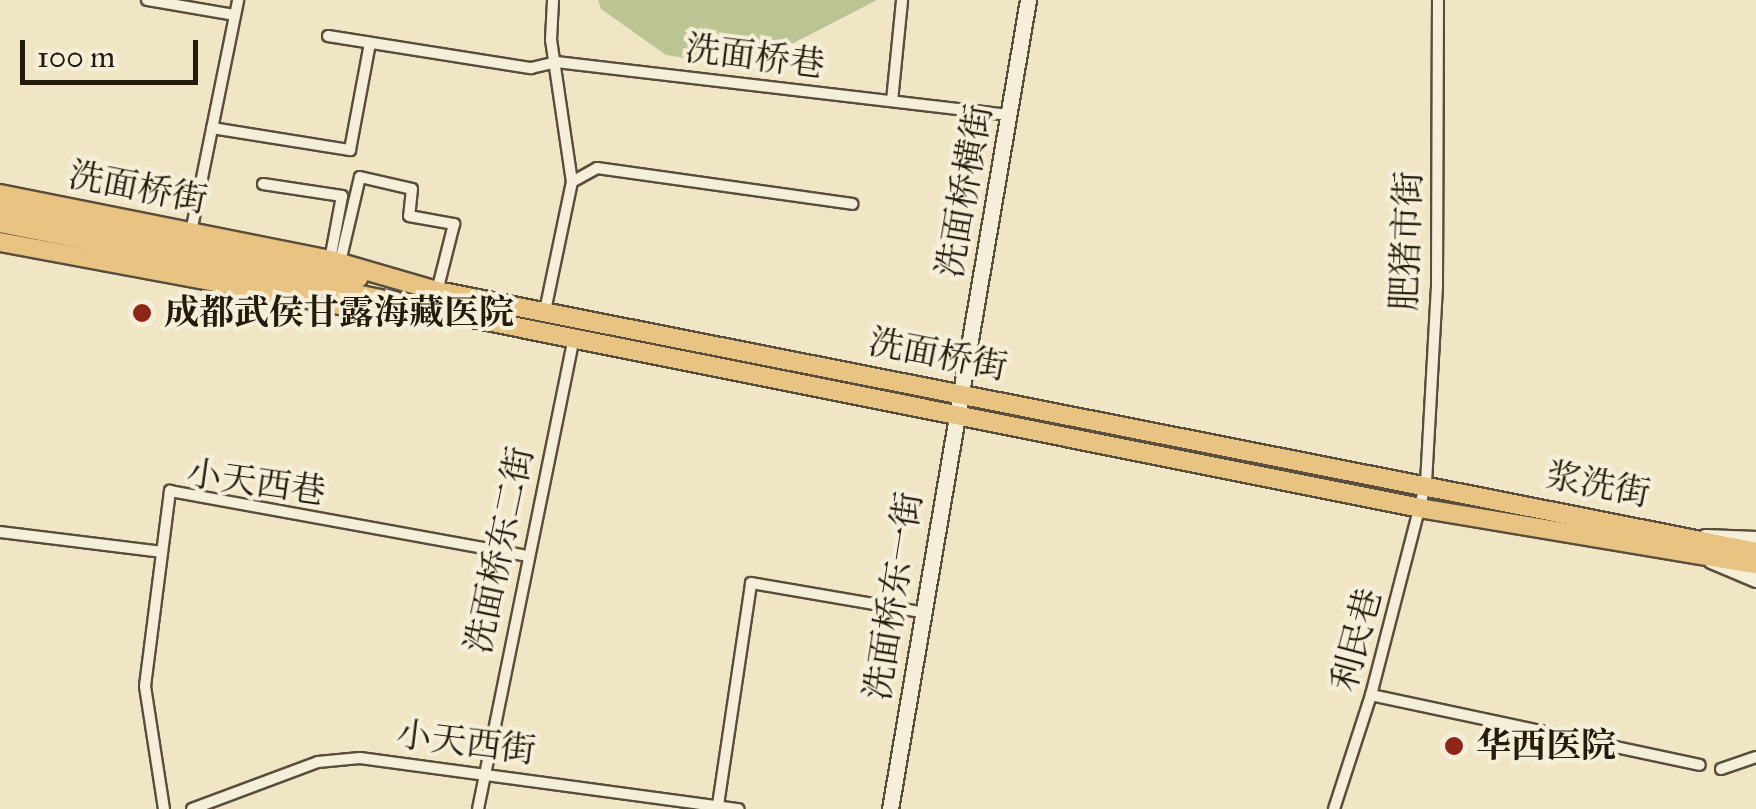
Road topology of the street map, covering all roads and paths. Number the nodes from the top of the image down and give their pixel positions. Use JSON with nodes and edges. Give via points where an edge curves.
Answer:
{"nodes":[{"id":1,"x":146,"y":0,"type":"edge"},
{"id":2,"x":238,"y":0,"type":"edge"},
{"id":3,"x":553,"y":0,"type":"edge"},
{"id":4,"x":902,"y":0,"type":"edge"},
{"id":5,"x":1028,"y":0,"type":"edge"},
{"id":6,"x":1438,"y":0,"type":"edge"},
{"id":7,"x":235,"y":14,"type":"junction"},
{"id":8,"x":328,"y":36,"type":"dead end"},
{"id":9,"x":370,"y":42,"type":"junction"},
{"id":10,"x":558,"y":62,"type":"junction"},
{"id":11,"x":892,"y":101,"type":"junction"},
{"id":12,"x":1008,"y":115,"type":"junction"},
{"id":13,"x":212,"y":128,"type":"junction"},
{"id":14,"x":572,"y":182,"type":"junction"},
{"id":15,"x":263,"y":184,"type":"dead end"},
{"id":16,"x":0,"y":194,"type":"edge"},
{"id":17,"x":852,"y":204,"type":"dead end"},
{"id":18,"x":0,"y":209,"type":"edge"},
{"id":19,"x":0,"y":223,"type":"edge"},
{"id":20,"x":192,"y":232,"type":"junction"},
{"id":21,"x":0,"y":242,"type":"edge"},
{"id":22,"x":327,"y":269,"type":"junction"},
{"id":23,"x":438,"y":292,"type":"junction"},
{"id":24,"x":545,"y":310,"type":"junction"},
{"id":25,"x":442,"y":312,"type":"junction"},
{"id":26,"x":573,"y":341,"type":"junction"},
{"id":27,"x":958,"y":402,"type":"junction"},
{"id":28,"x":1426,"y":483,"type":"junction"},
{"id":29,"x":1420,"y":508,"type":"junction"},
{"id":30,"x":0,"y":532,"type":"edge"},
{"id":31,"x":1756,"y":539,"type":"edge"},
{"id":32,"x":1697,"y":546,"type":"junction"},
{"id":33,"x":162,"y":552,"type":"junction"},
{"id":34,"x":1756,"y":552,"type":"edge"},
{"id":35,"x":526,"y":556,"type":"junction"},
{"id":36,"x":1756,"y":564,"type":"edge"},
{"id":37,"x":1756,"y":579,"type":"edge"},
{"id":38,"x":921,"y":612,"type":"junction"},
{"id":39,"x":1371,"y":695,"type":"junction"},
{"id":40,"x":1756,"y":757,"type":"edge"},
{"id":41,"x":1700,"y":765,"type":"dead end"},
{"id":42,"x":1722,"y":769,"type":"dead end"},
{"id":43,"x":484,"y":771,"type":"junction"},
{"id":44,"x":718,"y":805,"type":"junction"},
{"id":45,"x":164,"y":809,"type":"edge"},
{"id":46,"x":192,"y":809,"type":"edge"},
{"id":47,"x":478,"y":809,"type":"edge"},
{"id":48,"x":739,"y":809,"type":"edge"},
{"id":49,"x":890,"y":809,"type":"edge"},
{"id":50,"x":1334,"y":809,"type":"edge"}],
"edges":[{"from":1,"to":7,"type":"street"},
{"from":2,"to":7,"type":"street"},
{"from":3,"to":10,"type":"street"},
{"from":4,"to":11,"type":"street"},
{"from":5,"to":12,"type":"street","name":"洗面桥横街"},
{"from":6,"to":28,"type":"street","name":"肥猪市街","via":[[1437,284]]},
{"from":7,"to":13,"type":"street"},
{"from":8,"to":9,"type":"street","name":"洗面桥巷"},
{"from":9,"to":10,"type":"street","name":"洗面桥巷","via":[[531,68]]},
{"from":9,"to":13,"type":"street","via":[[350,150]]},
{"from":10,"to":11,"type":"street","name":"洗面桥巷"},
{"from":10,"to":14,"type":"street"},
{"from":11,"to":12,"type":"street","name":"洗面桥巷"},
{"from":12,"to":27,"type":"street","name":"洗面桥横街"},
{"from":13,"to":20,"type":"street"},
{"from":14,"to":17,"type":"street","via":[[596,168]]},
{"from":14,"to":24,"type":"street"},
{"from":15,"to":22,"type":"street","via":[[342,196]]},
{"from":16,"to":20,"type":"main road","name":"洗面桥街"},
{"from":18,"to":22,"type":"main road"},
{"from":19,"to":22,"type":"main road"},
{"from":20,"to":22,"type":"main road","name":"洗面桥街"},
{"from":21,"to":25,"type":"main road","name":"洗面桥街","via":[[362,309]]},
{"from":22,"to":23,"type":"main road","name":"洗面桥街"},
{"from":22,"to":23,"type":"street","via":[[360,176],[412,189],[409,216],[454,224]]},
{"from":22,"to":25,"type":"main road","name":"洗面桥街"},
{"from":23,"to":24,"type":"main road","name":"洗面桥街"},
{"from":24,"to":27,"type":"main road","name":"洗面桥街"},
{"from":25,"to":26,"type":"main road","name":"洗面桥街"},
{"from":26,"to":27,"type":"main road","name":"洗面桥街"},
{"from":26,"to":35,"type":"street","name":"洗面桥东二街"},
{"from":27,"to":28,"type":"main road","name":"洗面桥街"},
{"from":27,"to":29,"type":"main road","name":"洗面桥街"},
{"from":27,"to":38,"type":"street","name":"洗面桥东一街"},
{"from":28,"to":29,"type":"street","name":"利民巷"},
{"from":28,"to":32,"type":"main road","name":"浆洗街"},
{"from":29,"to":32,"type":"main road","name":"浆洗街"},
{"from":29,"to":39,"type":"street","name":"利民巷"},
{"from":30,"to":33,"type":"street"},
{"from":31,"to":32,"type":"street"},
{"from":32,"to":34,"type":"main road","name":"浆洗街"},
{"from":32,"to":36,"type":"main road","name":"浆洗街"},
{"from":32,"to":37,"type":"street","name":"浆洗街"},
{"from":33,"to":35,"type":"street","name":"小天西巷","via":[[170,491]]},
{"from":33,"to":45,"type":"street","name":"小天西巷","via":[[145,686]]},
{"from":35,"to":43,"type":"street","name":"洗面桥东二街"},
{"from":38,"to":44,"type":"street","via":[[751,584]]},
{"from":38,"to":49,"type":"street","name":"洗面桥东一街"},
{"from":39,"to":41,"type":"street"},
{"from":39,"to":50,"type":"street","name":"利民巷"},
{"from":40,"to":42,"type":"street"},
{"from":43,"to":44,"type":"street","name":"小天西街"},
{"from":43,"to":46,"type":"street","name":"小天西街","via":[[339,758]]},
{"from":43,"to":47,"type":"street","name":"洗面桥东二街"},
{"from":44,"to":48,"type":"street","name":"小天西街"}]}
